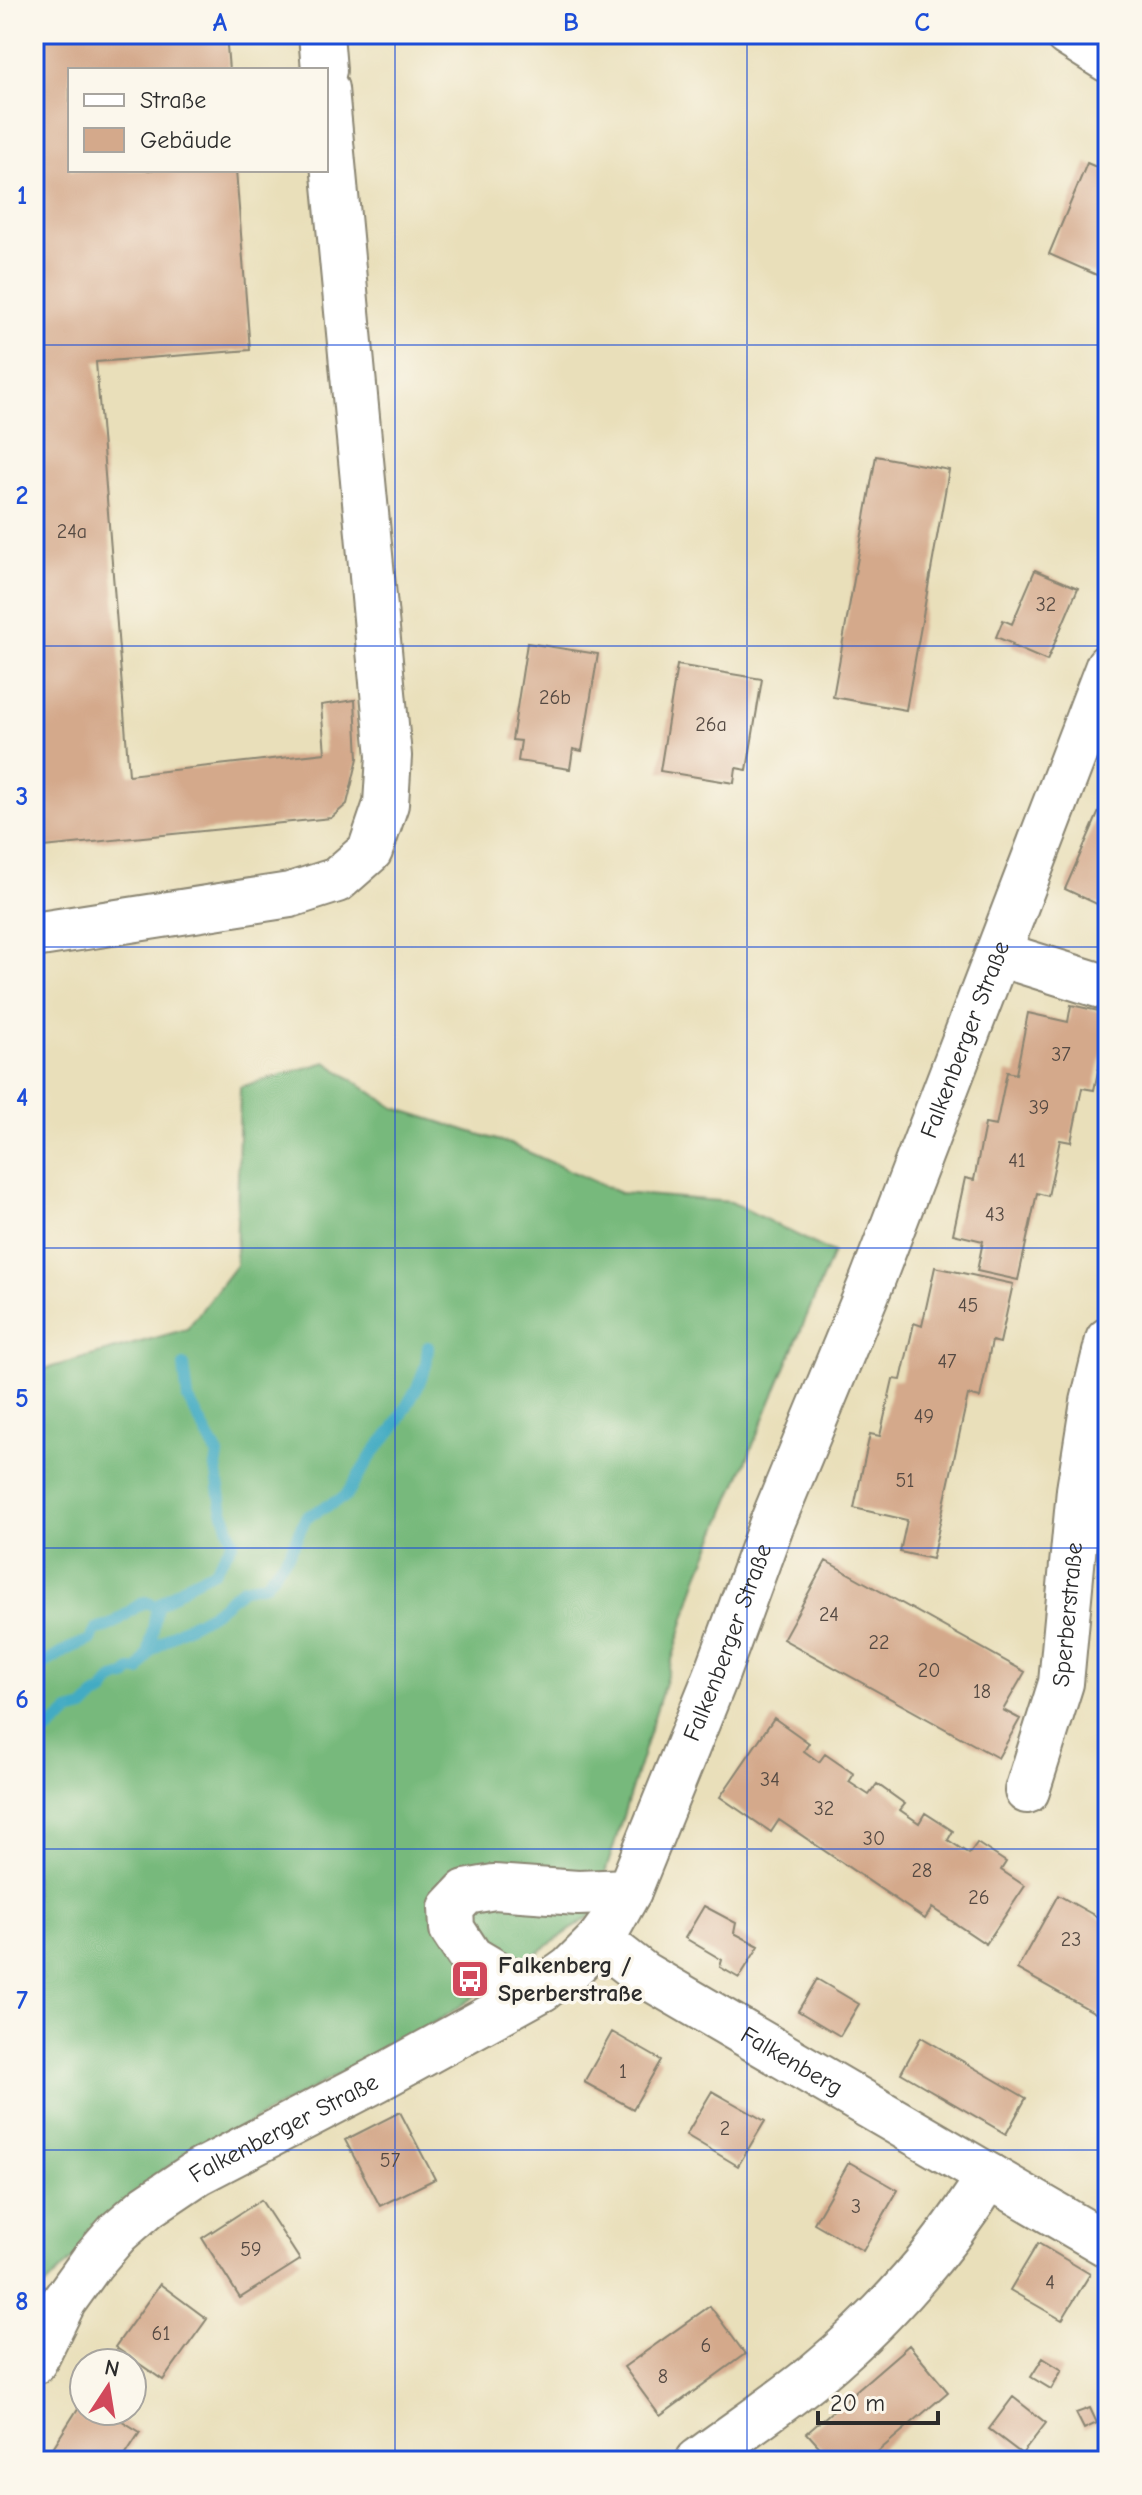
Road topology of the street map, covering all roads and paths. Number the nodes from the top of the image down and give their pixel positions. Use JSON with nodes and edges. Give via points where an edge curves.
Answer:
{"nodes":[{"id":1,"x":321,"y":34,"type":"edge"},
{"id":2,"x":1067,"y":34,"type":"edge"},
{"id":3,"x":1108,"y":60,"type":"edge"},
{"id":4,"x":324,"y":68,"type":"edge"},
{"id":5,"x":328,"y":110,"type":"edge"},
{"id":6,"x":1108,"y":666,"type":"edge"},
{"id":7,"x":34,"y":935,"type":"edge"},
{"id":8,"x":999,"y":954,"type":"junction"},
{"id":9,"x":1108,"y":988,"type":"edge"},
{"id":10,"x":1108,"y":1340,"type":"edge"},
{"id":11,"x":1027,"y":1791,"type":"dead end"},
{"id":12,"x":629,"y":1891,"type":"junction"},
{"id":13,"x":599,"y":1940,"type":"junction"},
{"id":14,"x":542,"y":1989,"type":"junction"},
{"id":15,"x":989,"y":2176,"type":"junction"},
{"id":16,"x":1108,"y":2245,"type":"edge"},
{"id":17,"x":34,"y":2362,"type":"edge"},
{"id":18,"x":698,"y":2461,"type":"edge"}],
"edges":[{"from":1,"to":4,"type":"street"},
{"from":2,"to":3,"type":"street"},
{"from":5,"to":7,"type":"street","via":[[389,756],[386,804],[370,851],[337,880],[290,895]]},
{"from":6,"to":8,"type":"street","name":"Falkenberger Straße"},
{"from":8,"to":9,"type":"street"},
{"from":8,"to":12,"type":"street","name":"Falkenberger Straße"},
{"from":10,"to":11,"type":"street","name":"Sperberstraße","via":[[1079,1490],[1061,1683]]},
{"from":12,"to":13,"type":"street","name":"Falkenberger Straße"},
{"from":12,"to":14,"type":"street","via":[[494,1887],[466,1892],[451,1908],[452,1929],[471,1958],[503,1977]]},
{"from":13,"to":14,"type":"street","name":"Falkenberger Straße"},
{"from":13,"to":15,"type":"street","name":"Falkenberg","via":[[643,1974]]},
{"from":14,"to":17,"type":"street","name":"Falkenberger Straße","via":[[197,2173],[148,2206],[92,2262],[64,2301]]},
{"from":15,"to":16,"type":"street","name":"Falkenberg"},
{"from":15,"to":18,"type":"street","via":[[962,2220],[867,2328]]}]}
